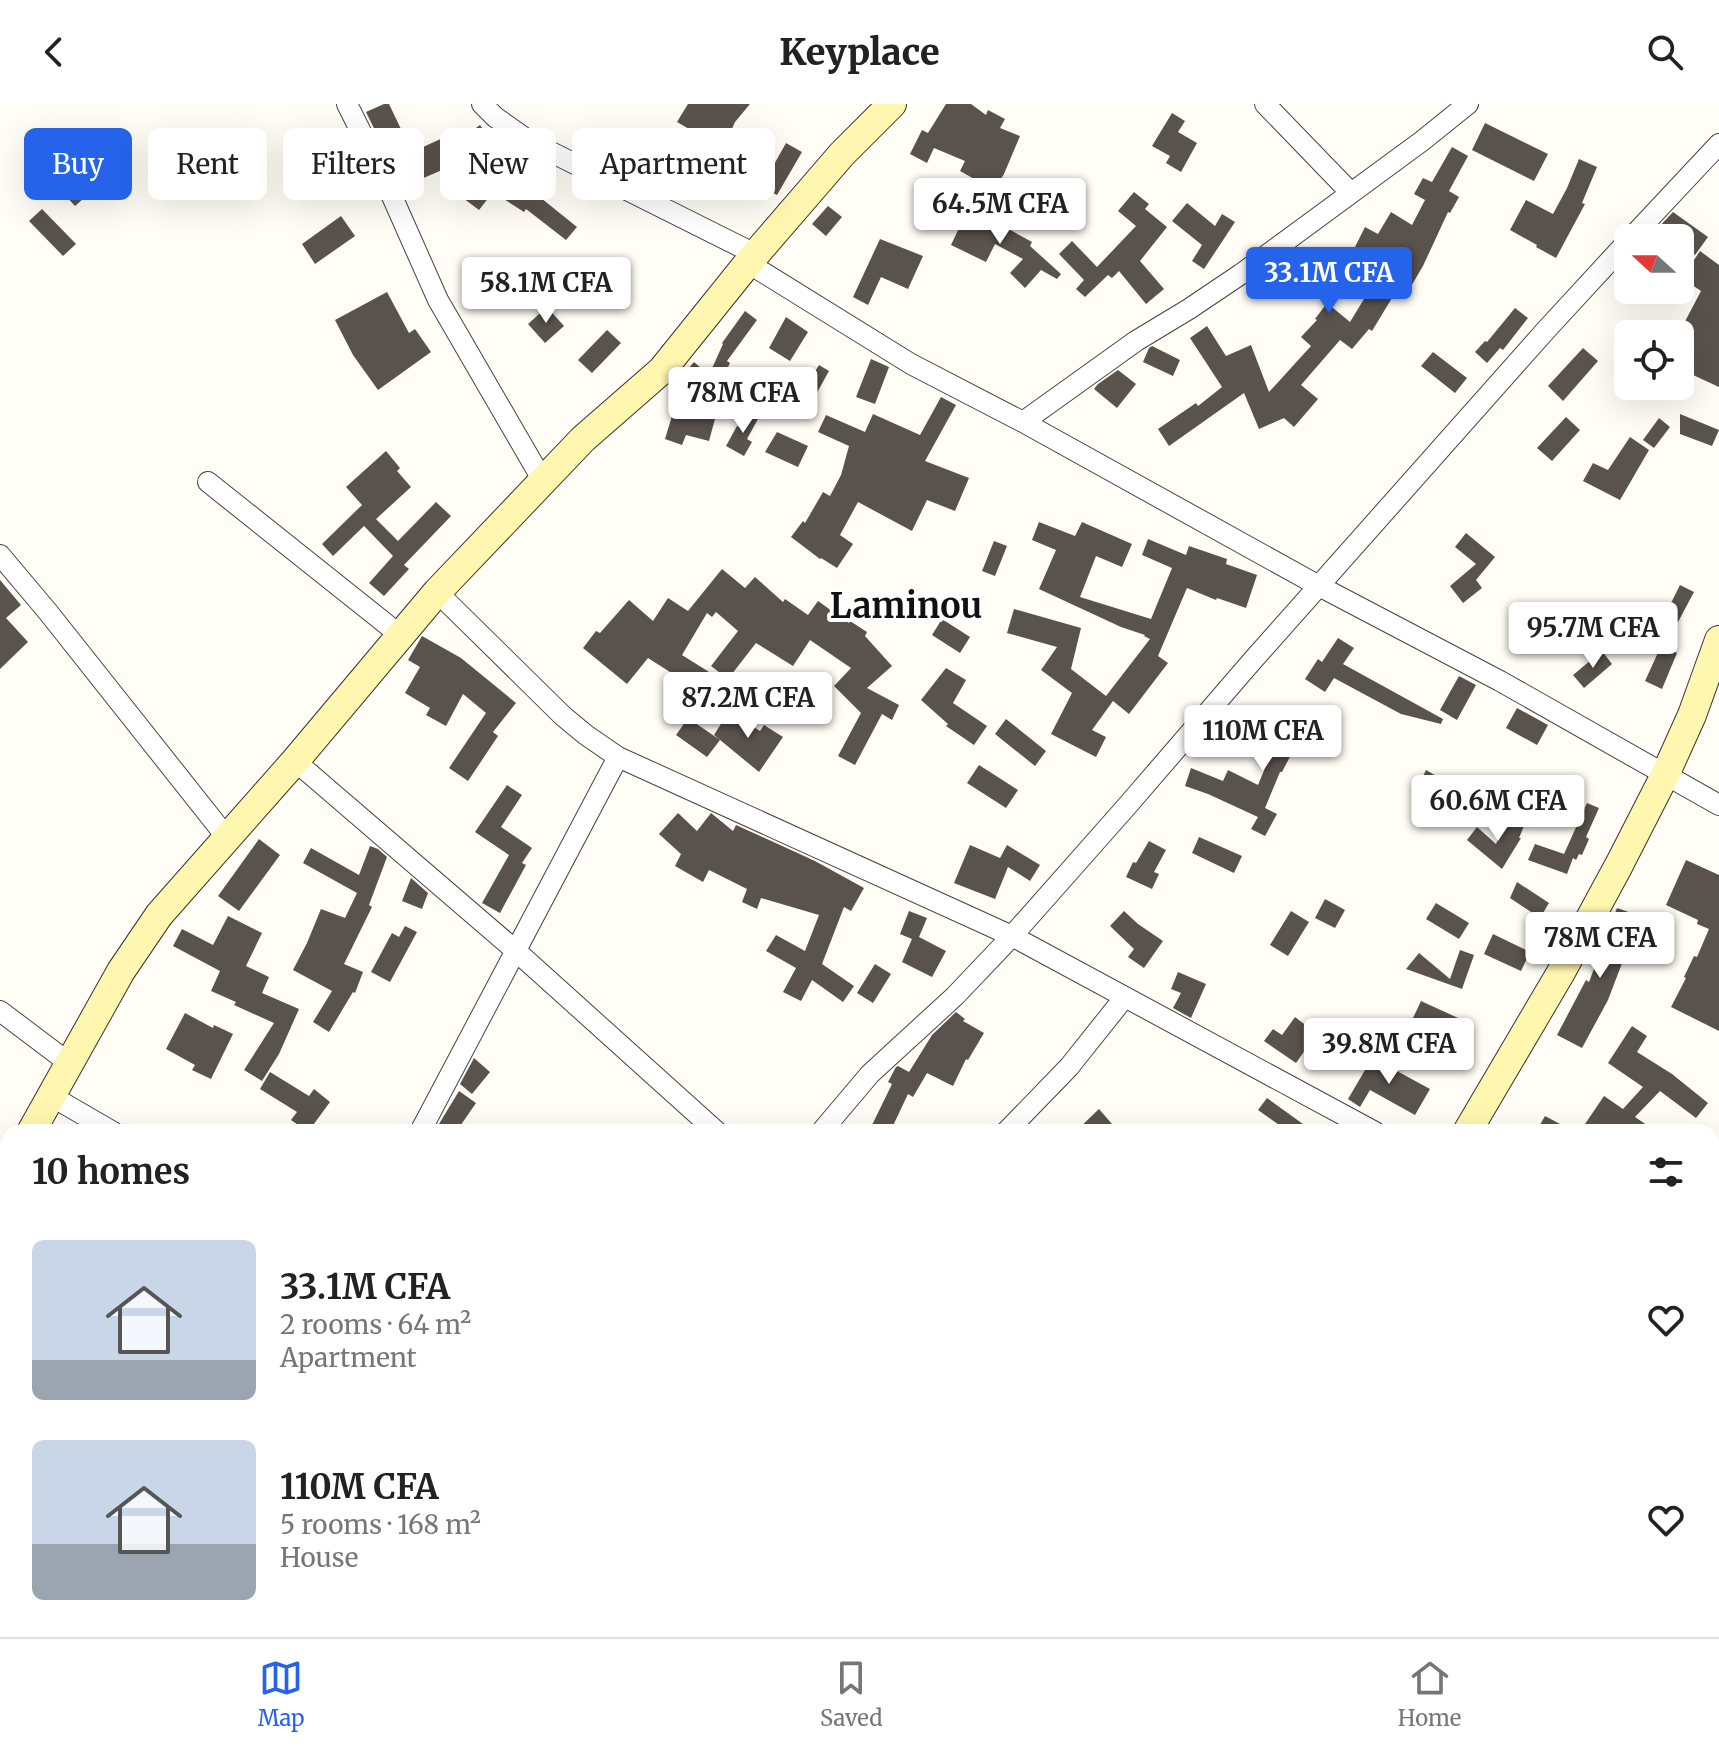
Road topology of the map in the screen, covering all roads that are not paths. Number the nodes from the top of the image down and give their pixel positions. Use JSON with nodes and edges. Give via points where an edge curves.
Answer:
{"nodes":[{"id":1,"x":347,"y":104,"type":"edge"},
{"id":2,"x":482,"y":104,"type":"edge"},
{"id":3,"x":892,"y":104,"type":"edge"},
{"id":4,"x":1265,"y":104,"type":"edge"},
{"id":5,"x":1468,"y":104,"type":"edge"},
{"id":6,"x":1719,"y":144,"type":"edge"},
{"id":7,"x":1351,"y":193,"type":"junction"},
{"id":8,"x":1645,"y":224,"type":"edge"},
{"id":9,"x":1614,"y":257,"type":"edge"},
{"id":10,"x":752,"y":258,"type":"junction"},
{"id":11,"x":1023,"y":422,"type":"junction"},
{"id":12,"x":543,"y":481,"type":"junction"},
{"id":13,"x":208,"y":482,"type":"dead end"},
{"id":14,"x":0,"y":555,"type":"edge"},
{"id":15,"x":1319,"y":586,"type":"junction"},
{"id":16,"x":437,"y":592,"type":"junction"},
{"id":17,"x":400,"y":635,"type":"junction"},
{"id":18,"x":1719,"y":640,"type":"edge"},
{"id":19,"x":618,"y":757,"type":"junction"},
{"id":20,"x":295,"y":761,"type":"junction"},
{"id":21,"x":1665,"y":775,"type":"junction"},
{"id":22,"x":1719,"y":805,"type":"edge"},
{"id":23,"x":228,"y":839,"type":"junction"},
{"id":24,"x":1012,"y":936,"type":"junction"},
{"id":25,"x":516,"y":951,"type":"junction"},
{"id":26,"x":1124,"y":998,"type":"junction"},
{"id":27,"x":0,"y":1011,"type":"edge"},
{"id":28,"x":69,"y":1063,"type":"junction"},
{"id":29,"x":51,"y":1096,"type":"junction"},
{"id":30,"x":35,"y":1124,"type":"edge"},
{"id":31,"x":99,"y":1124,"type":"edge"},
{"id":32,"x":424,"y":1124,"type":"edge"},
{"id":33,"x":708,"y":1124,"type":"edge"},
{"id":34,"x":828,"y":1124,"type":"edge"},
{"id":35,"x":1014,"y":1124,"type":"edge"},
{"id":36,"x":1360,"y":1124,"type":"edge"},
{"id":37,"x":1472,"y":1124,"type":"edge"}],
"edges":[{"from":1,"to":12,"type":"street","via":[[438,300]]},
{"from":2,"to":10,"type":"street","via":[[529,141]]},
{"from":3,"to":10,"type":"street"},
{"from":4,"to":7,"type":"street"},
{"from":5,"to":7,"type":"street"},
{"from":6,"to":8,"type":"street"},
{"from":7,"to":11,"type":"street"},
{"from":9,"to":15,"type":"street"},
{"from":10,"to":11,"type":"street","via":[[911,364]]},
{"from":10,"to":12,"type":"street","via":[[662,370]]},
{"from":11,"to":15,"type":"street"},
{"from":12,"to":16,"type":"street"},
{"from":13,"to":17,"type":"street"},
{"from":14,"to":23,"type":"street"},
{"from":15,"to":21,"type":"street"},
{"from":15,"to":24,"type":"street"},
{"from":16,"to":17,"type":"street"},
{"from":16,"to":19,"type":"street","via":[[563,716]]},
{"from":17,"to":20,"type":"street"},
{"from":18,"to":21,"type":"street"},
{"from":19,"to":24,"type":"street"},
{"from":19,"to":25,"type":"street"},
{"from":20,"to":23,"type":"street"},
{"from":20,"to":25,"type":"street"},
{"from":21,"to":22,"type":"street"},
{"from":21,"to":37,"type":"street","via":[[1560,974]]},
{"from":23,"to":28,"type":"street","via":[[159,915]]},
{"from":24,"to":26,"type":"street"},
{"from":24,"to":34,"type":"street","via":[[870,1074]]},
{"from":25,"to":32,"type":"street"},
{"from":25,"to":33,"type":"street"},
{"from":26,"to":35,"type":"street","via":[[1069,1067]]},
{"from":26,"to":36,"type":"street"},
{"from":27,"to":28,"type":"street"},
{"from":28,"to":29,"type":"street"},
{"from":29,"to":30,"type":"street"},
{"from":29,"to":31,"type":"street"}]}
